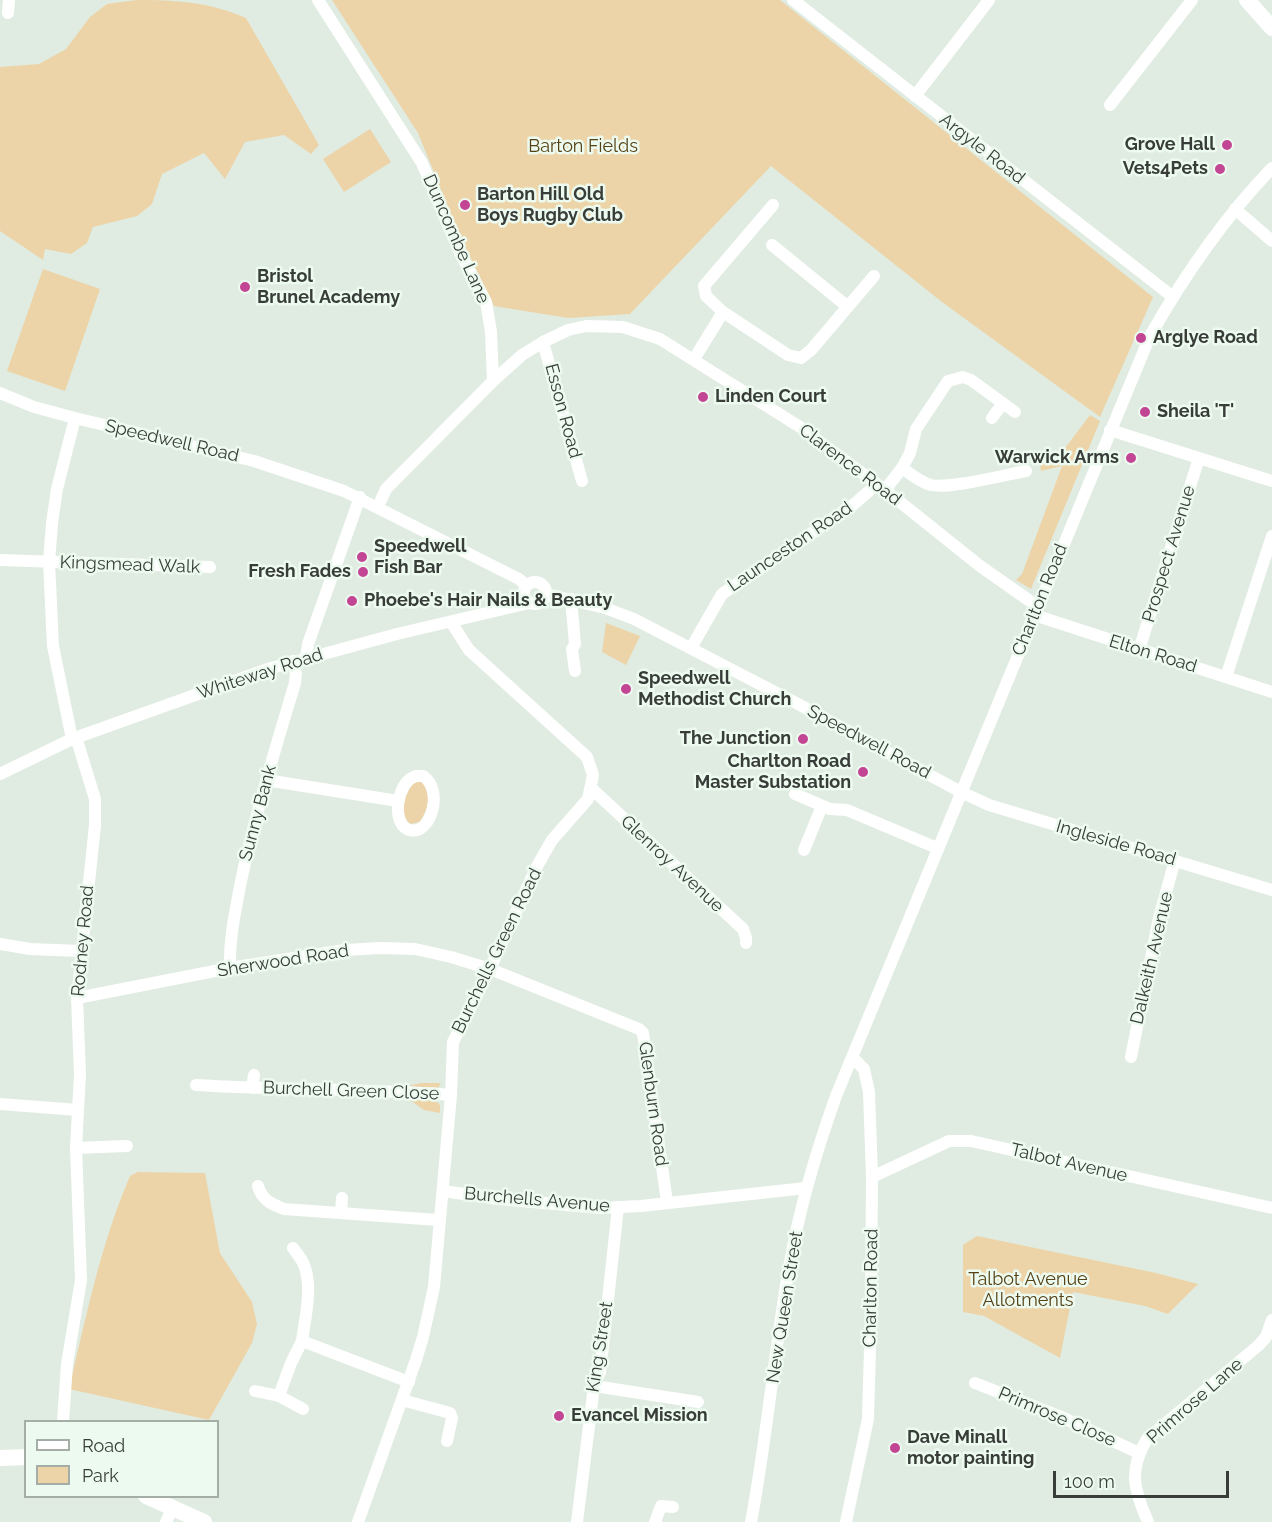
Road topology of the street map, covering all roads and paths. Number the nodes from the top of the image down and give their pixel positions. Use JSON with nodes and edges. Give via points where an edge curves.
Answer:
{"nodes":[{"id":1,"x":318,"y":0,"type":"edge"},
{"id":2,"x":793,"y":0,"type":"edge"},
{"id":3,"x":989,"y":0,"type":"edge"},
{"id":4,"x":1192,"y":0,"type":"edge"},
{"id":5,"x":1247,"y":0,"type":"edge"},
{"id":6,"x":1272,"y":28,"type":"edge"},
{"id":7,"x":915,"y":96,"type":"junction"},
{"id":8,"x":1110,"y":105,"type":"dead end"},
{"id":9,"x":1272,"y":168,"type":"edge"},
{"id":10,"x":773,"y":205,"type":"dead end"},
{"id":11,"x":1236,"y":209,"type":"junction"},
{"id":12,"x":1272,"y":241,"type":"edge"},
{"id":13,"x":771,"y":245,"type":"dead end"},
{"id":14,"x":874,"y":276,"type":"dead end"},
{"id":15,"x":1173,"y":297,"type":"junction"},
{"id":16,"x":848,"y":307,"type":"junction"},
{"id":17,"x":723,"y":312,"type":"junction"},
{"id":18,"x":543,"y":342,"type":"junction"},
{"id":19,"x":694,"y":359,"type":"junction"},
{"id":20,"x":493,"y":381,"type":"junction"},
{"id":21,"x":0,"y":393,"type":"edge"},
{"id":22,"x":1003,"y":403,"type":"junction"},
{"id":23,"x":1015,"y":412,"type":"dead end"},
{"id":24,"x":75,"y":418,"type":"junction"},
{"id":25,"x":992,"y":418,"type":"dead end"},
{"id":26,"x":1110,"y":430,"type":"junction"},
{"id":27,"x":1199,"y":458,"type":"junction"},
{"id":28,"x":902,"y":468,"type":"junction"},
{"id":29,"x":1026,"y":471,"type":"dead end"},
{"id":30,"x":1272,"y":481,"type":"edge"},
{"id":31,"x":582,"y":482,"type":"dead end"},
{"id":32,"x":881,"y":487,"type":"junction"},
{"id":33,"x":344,"y":490,"type":"junction"},
{"id":34,"x":360,"y":497,"type":"junction"},
{"id":35,"x":381,"y":500,"type":"junction"},
{"id":36,"x":1272,"y":536,"type":"edge"},
{"id":37,"x":452,"y":545,"type":"junction"},
{"id":38,"x":0,"y":560,"type":"edge"},
{"id":39,"x":49,"y":562,"type":"junction"},
{"id":40,"x":210,"y":567,"type":"dead end"},
{"id":41,"x":526,"y":585,"type":"junction"},
{"id":42,"x":546,"y":594,"type":"junction"},
{"id":43,"x":572,"y":599,"type":"junction"},
{"id":44,"x":529,"y":603,"type":"junction"},
{"id":45,"x":1036,"y":610,"type":"junction"},
{"id":46,"x":451,"y":622,"type":"junction"},
{"id":47,"x":691,"y":648,"type":"junction"},
{"id":48,"x":1139,"y":650,"type":"junction"},
{"id":49,"x":299,"y":660,"type":"junction"},
{"id":50,"x":575,"y":671,"type":"dead end"},
{"id":51,"x":1226,"y":677,"type":"junction"},
{"id":52,"x":1272,"y":692,"type":"edge"},
{"id":53,"x":74,"y":738,"type":"junction"},
{"id":54,"x":0,"y":774,"type":"edge"},
{"id":55,"x":266,"y":780,"type":"junction"},
{"id":56,"x":591,"y":788,"type":"junction"},
{"id":57,"x":961,"y":792,"type":"junction"},
{"id":58,"x":795,"y":794,"type":"dead end"},
{"id":59,"x":398,"y":801,"type":"dead end"},
{"id":60,"x":822,"y":806,"type":"junction"},
{"id":61,"x":937,"y":848,"type":"junction"},
{"id":62,"x":804,"y":850,"type":"dead end"},
{"id":63,"x":1176,"y":860,"type":"junction"},
{"id":64,"x":1272,"y":891,"type":"edge"},
{"id":65,"x":746,"y":943,"type":"dead end"},
{"id":66,"x":0,"y":944,"type":"edge"},
{"id":67,"x":81,"y":951,"type":"junction"},
{"id":68,"x":231,"y":968,"type":"junction"},
{"id":69,"x":490,"y":969,"type":"junction"},
{"id":70,"x":77,"y":998,"type":"junction"},
{"id":71,"x":852,"y":1057,"type":"junction"},
{"id":72,"x":1131,"y":1057,"type":"dead end"},
{"id":73,"x":254,"y":1075,"type":"dead end"},
{"id":74,"x":196,"y":1085,"type":"dead end"},
{"id":75,"x":252,"y":1088,"type":"junction"},
{"id":76,"x":451,"y":1095,"type":"junction"},
{"id":77,"x":836,"y":1096,"type":"joint"},
{"id":78,"x":0,"y":1104,"type":"edge"},
{"id":79,"x":78,"y":1110,"type":"junction"},
{"id":80,"x":127,"y":1146,"type":"dead end"},
{"id":81,"x":76,"y":1148,"type":"junction"},
{"id":82,"x":872,"y":1177,"type":"junction"},
{"id":83,"x":258,"y":1186,"type":"dead end"},
{"id":84,"x":806,"y":1188,"type":"junction"},
{"id":85,"x":442,"y":1191,"type":"junction"},
{"id":86,"x":342,"y":1198,"type":"dead end"},
{"id":87,"x":667,"y":1202,"type":"junction"},
{"id":88,"x":618,"y":1208,"type":"junction"},
{"id":89,"x":1272,"y":1208,"type":"edge"},
{"id":90,"x":341,"y":1213,"type":"junction"},
{"id":91,"x":438,"y":1220,"type":"junction"},
{"id":92,"x":293,"y":1248,"type":"dead end"},
{"id":93,"x":1272,"y":1320,"type":"edge"},
{"id":94,"x":302,"y":1341,"type":"junction"},
{"id":95,"x":409,"y":1382,"type":"junction"},
{"id":96,"x":975,"y":1383,"type":"dead end"},
{"id":97,"x":594,"y":1386,"type":"junction"},
{"id":98,"x":255,"y":1391,"type":"dead end"},
{"id":99,"x":279,"y":1395,"type":"junction"},
{"id":100,"x":402,"y":1400,"type":"junction"},
{"id":101,"x":698,"y":1401,"type":"dead end"},
{"id":102,"x":303,"y":1409,"type":"dead end"},
{"id":103,"x":63,"y":1420,"type":"edge"},
{"id":104,"x":447,"y":1441,"type":"dead end"},
{"id":105,"x":1139,"y":1453,"type":"junction"},
{"id":106,"x":24,"y":1456,"type":"edge"},
{"id":107,"x":0,"y":1458,"type":"edge"},
{"id":108,"x":147,"y":1498,"type":"edge"},
{"id":109,"x":673,"y":1507,"type":"dead end"},
{"id":110,"x":169,"y":1515,"type":"edge"},
{"id":111,"x":204,"y":1522,"type":"edge"},
{"id":112,"x":358,"y":1522,"type":"edge"},
{"id":113,"x":577,"y":1522,"type":"edge"},
{"id":114,"x":655,"y":1522,"type":"edge"},
{"id":115,"x":751,"y":1522,"type":"edge"},
{"id":116,"x":846,"y":1522,"type":"edge"},
{"id":117,"x":1148,"y":1522,"type":"edge"}],
"edges":[{"from":1,"to":20,"type":"street","name":"Duncombe Lane","via":[[423,163],[460,253],[486,302]]},
{"from":2,"to":7,"type":"street","name":"Argyle Road"},
{"from":3,"to":7,"type":"street"},
{"from":4,"to":8,"type":"street"},
{"from":5,"to":6,"type":"main road"},
{"from":7,"to":15,"type":"street","name":"Argyle Road"},
{"from":9,"to":11,"type":"street","name":"Charlton Road"},
{"from":10,"to":17,"type":"street","via":[[704,286],[706,296]]},
{"from":11,"to":12,"type":"street"},
{"from":11,"to":15,"type":"street","name":"Charlton Road"},
{"from":13,"to":16,"type":"street"},
{"from":14,"to":16,"type":"street"},
{"from":15,"to":26,"type":"street","name":"Charlton Road","via":[[1150,336]]},
{"from":16,"to":17,"type":"street","via":[[801,358],[788,355]]},
{"from":17,"to":19,"type":"street"},
{"from":18,"to":19,"type":"street","name":"Clarence Road","via":[[586,326],[623,327],[660,339]]},
{"from":18,"to":20,"type":"street","name":"Clarence Road"},
{"from":18,"to":31,"type":"street","name":"Esson Road"},
{"from":19,"to":32,"type":"street","name":"Clarence Road","via":[[800,427]]},
{"from":20,"to":35,"type":"street","via":[[386,489]]},
{"from":21,"to":24,"type":"street","name":"Speedwell Road"},
{"from":22,"to":23,"type":"street"},
{"from":22,"to":25,"type":"street"},
{"from":22,"to":28,"type":"street","name":"Launceston Road","via":[[971,380],[963,377],[948,381],[916,429]]},
{"from":24,"to":33,"type":"street","name":"Speedwell Road","via":[[254,461]]},
{"from":24,"to":39,"type":"street","name":"Rodney Road","via":[[57,489]]},
{"from":26,"to":27,"type":"street"},
{"from":26,"to":45,"type":"street","name":"Charlton Road"},
{"from":27,"to":30,"type":"street"},
{"from":27,"to":48,"type":"street","name":"Prospect Avenue"},
{"from":28,"to":29,"type":"street","via":[[934,486]]},
{"from":28,"to":32,"type":"street","name":"Launceston Road"},
{"from":32,"to":45,"type":"street","name":"Clarence Road"},
{"from":32,"to":47,"type":"street","name":"Launceston Road","via":[[722,594]]},
{"from":33,"to":34,"type":"street","name":"Speedwell Road"},
{"from":33,"to":35,"type":"street","name":"Speedwell Road"},
{"from":34,"to":37,"type":"street","name":"Speedwell Road"},
{"from":34,"to":49,"type":"street","name":"Sunny Bank"},
{"from":35,"to":37,"type":"street","name":"Speedwell Road"},
{"from":36,"to":51,"type":"street"},
{"from":37,"to":41,"type":"street","name":"Speedwell Road"},
{"from":38,"to":39,"type":"street","name":"Kingsmead Walk"},
{"from":39,"to":40,"type":"street","name":"Kingsmead Walk"},
{"from":39,"to":53,"type":"street","name":"Rodney Road","via":[[53,646]]},
{"from":41,"to":42,"type":"street","name":"Speedwell Road","via":[[539,582]]},
{"from":41,"to":44,"type":"street","via":[[524,594]]},
{"from":42,"to":43,"type":"street","name":"Speedwell Road"},
{"from":42,"to":44,"type":"street","via":[[540,603]]},
{"from":43,"to":47,"type":"street","name":"Speedwell Road","via":[[634,619]]},
{"from":43,"to":50,"type":"street"},
{"from":44,"to":46,"type":"street","name":"Whiteway Road"},
{"from":45,"to":48,"type":"street","name":"Elton Road"},
{"from":45,"to":57,"type":"street","name":"Charlton Road"},
{"from":46,"to":49,"type":"street","name":"Whiteway Road"},
{"from":46,"to":56,"type":"street","via":[[470,650],[587,757],[593,775]]},
{"from":47,"to":57,"type":"street","name":"Speedwell Road"},
{"from":48,"to":51,"type":"street","name":"Elton Road"},
{"from":49,"to":53,"type":"street","name":"Whiteway Road"},
{"from":49,"to":55,"type":"street","name":"Sunny Bank"},
{"from":51,"to":52,"type":"street","name":"Elton Road"},
{"from":53,"to":54,"type":"street","name":"Whiteway Road"},
{"from":53,"to":67,"type":"street","name":"Rodney Road","via":[[95,799]]},
{"from":55,"to":59,"type":"street"},
{"from":55,"to":68,"type":"street","name":"Sunny Bank","via":[[234,920]]},
{"from":56,"to":65,"type":"street","name":"Glenroy Avenue","via":[[743,929]]},
{"from":56,"to":69,"type":"street","name":"Burchells Green Road","via":[[588,799],[552,840],[536,868]]},
{"from":57,"to":61,"type":"street","name":"Charlton Road"},
{"from":57,"to":63,"type":"street","name":"Ingleside Road","via":[[989,805]]},
{"from":58,"to":60,"type":"street"},
{"from":60,"to":61,"type":"street","via":[[847,810]]},
{"from":60,"to":62,"type":"street"},
{"from":61,"to":71,"type":"street","name":"Charlton Road"},
{"from":63,"to":64,"type":"street","name":"Ingleside Road"},
{"from":63,"to":72,"type":"street","name":"Dalkeith Avenue","via":[[1159,918]]},
{"from":66,"to":67,"type":"street"},
{"from":67,"to":70,"type":"street","name":"Rodney Road"},
{"from":68,"to":69,"type":"street","name":"Sherwood Road","via":[[380,948],[415,949]]},
{"from":68,"to":70,"type":"street","name":"Sherwood Road"},
{"from":69,"to":76,"type":"street","name":"Burchells Green Road","via":[[453,1042]]},
{"from":69,"to":87,"type":"street","name":"Glenburn Road","via":[[643,1033]]},
{"from":70,"to":79,"type":"street","name":"Rodney Road"},
{"from":71,"to":77,"type":"street","name":"Charlton Road"},
{"from":71,"to":82,"type":"street","name":"Charlton Road","via":[[864,1069],[869,1092]]},
{"from":73,"to":75,"type":"street","name":"Burchell Green Close"},
{"from":74,"to":75,"type":"street","name":"Burchell Green Close"},
{"from":75,"to":76,"type":"street","name":"Burchell Green Close"},
{"from":76,"to":85,"type":"street","name":"Burchells Green Road"},
{"from":77,"to":84,"type":"street","name":"New Queen Street"},
{"from":78,"to":79,"type":"street"},
{"from":79,"to":81,"type":"street","name":"Rodney Road"},
{"from":80,"to":81,"type":"street"},
{"from":81,"to":103,"type":"street","name":"Rodney Road","via":[[81,1280],[66,1364]]},
{"from":82,"to":89,"type":"street","name":"Talbot Avenue","via":[[949,1142],[971,1141]]},
{"from":82,"to":116,"type":"street","name":"Charlton Road","via":[[868,1419]]},
{"from":83,"to":90,"type":"street","via":[[269,1203],[284,1209]]},
{"from":84,"to":87,"type":"street"},
{"from":84,"to":115,"type":"street","name":"New Queen Street","via":[[789,1266]]},
{"from":85,"to":88,"type":"street","name":"Burchells Avenue","via":[[566,1206]]},
{"from":85,"to":91,"type":"street","name":"Burchells Green Road"},
{"from":86,"to":90,"type":"street"},
{"from":87,"to":88,"type":"street","name":"Burchells Avenue"},
{"from":88,"to":97,"type":"street","name":"King Street","via":[[600,1372]]},
{"from":90,"to":91,"type":"street"},
{"from":91,"to":95,"type":"street","name":"Burchells Green Road","via":[[434,1287]]},
{"from":92,"to":94,"type":"street","via":[[304,1265],[307,1281]]},
{"from":93,"to":105,"type":"street","name":"Primrose Lane","via":[[1259,1345],[1147,1439]]},
{"from":94,"to":95,"type":"street"},
{"from":94,"to":99,"type":"street"},
{"from":95,"to":100,"type":"street","name":"Burchells Green Road"},
{"from":96,"to":105,"type":"street","name":"Primrose Close"},
{"from":97,"to":101,"type":"street"},
{"from":97,"to":113,"type":"street","name":"King Street"},
{"from":98,"to":99,"type":"street"},
{"from":99,"to":102,"type":"street"},
{"from":100,"to":104,"type":"street","via":[[450,1413]]},
{"from":100,"to":112,"type":"street","name":"Burchells Green Road"},
{"from":105,"to":117,"type":"street","name":"Primrose Lane","via":[[1134,1485]]},
{"from":106,"to":107,"type":"main road"},
{"from":108,"to":110,"type":"main road"},
{"from":109,"to":114,"type":"street","via":[[661,1506]]},
{"from":110,"to":111,"type":"main road"}]}
